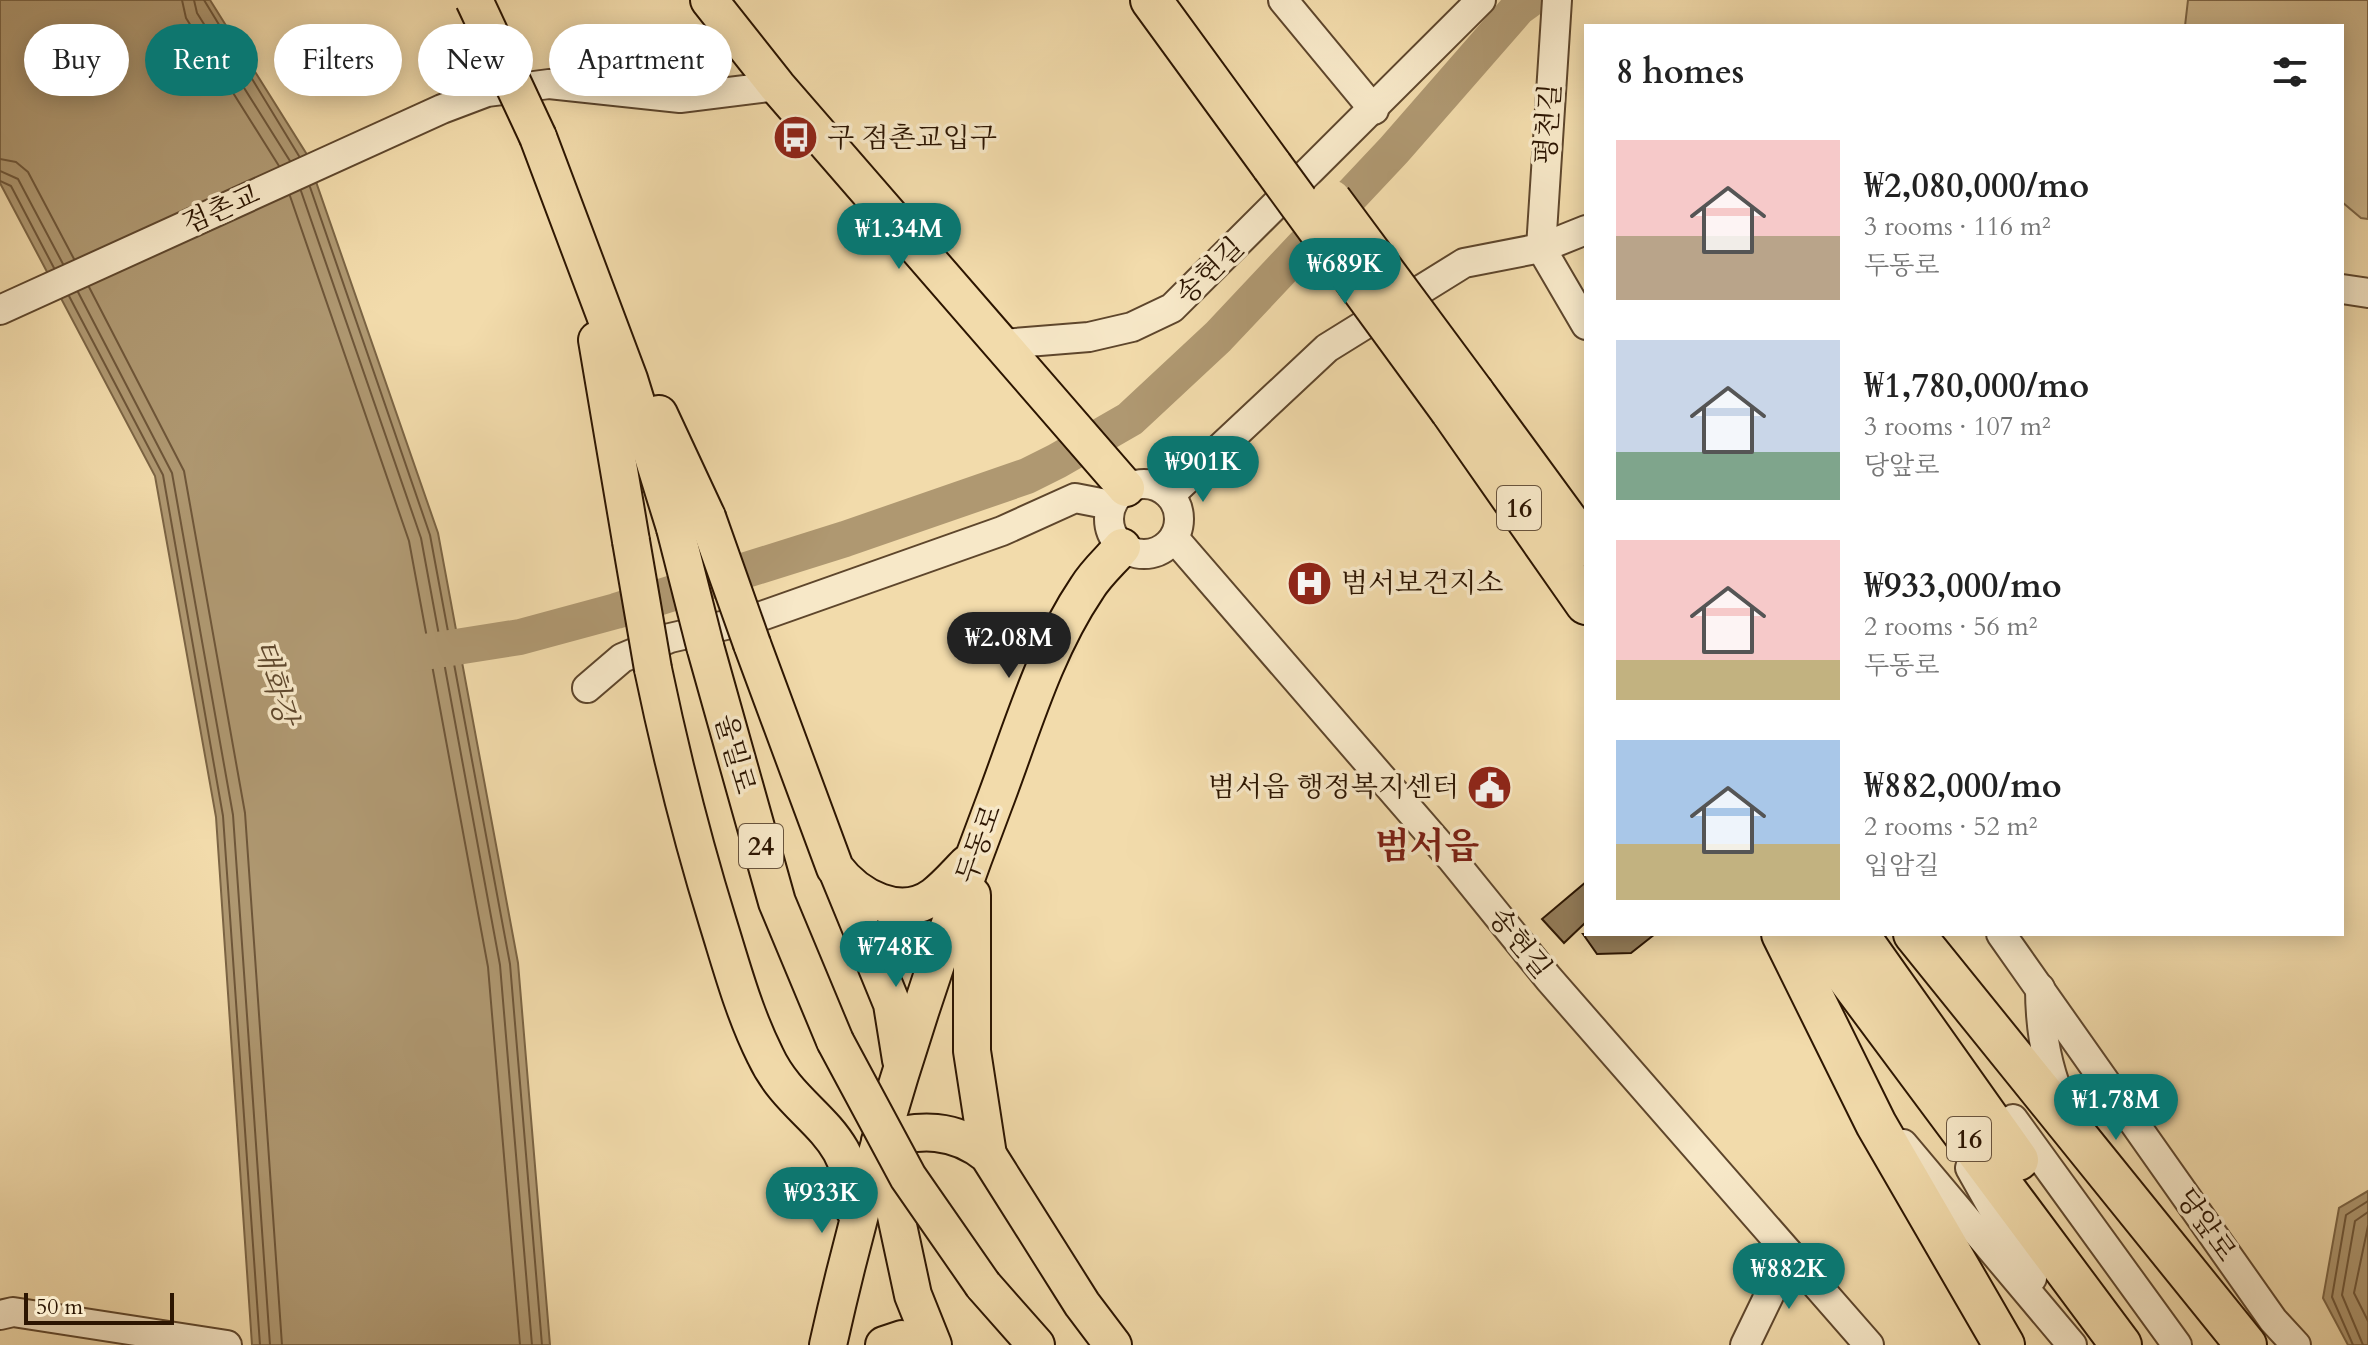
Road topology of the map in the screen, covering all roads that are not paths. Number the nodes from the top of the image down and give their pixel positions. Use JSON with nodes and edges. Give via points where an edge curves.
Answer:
{"nodes":[{"id":1,"x":474,"y":0,"type":"edge"},
{"id":2,"x":709,"y":0,"type":"edge"},
{"id":3,"x":1151,"y":0,"type":"edge"},
{"id":4,"x":1183,"y":0,"type":"edge"},
{"id":5,"x":1283,"y":0,"type":"edge"},
{"id":6,"x":1481,"y":0,"type":"edge"},
{"id":7,"x":1557,"y":0,"type":"edge"},
{"id":8,"x":777,"y":86,"type":"junction"},
{"id":9,"x":1374,"y":110,"type":"junction"},
{"id":10,"x":1284,"y":158,"type":"junction"},
{"id":11,"x":1584,"y":231,"type":"edge"},
{"id":12,"x":582,"y":247,"type":"junction"},
{"id":13,"x":1541,"y":248,"type":"junction"},
{"id":14,"x":2344,"y":289,"type":"edge"},
{"id":15,"x":2368,"y":293,"type":"edge"},
{"id":16,"x":0,"y":310,"type":"edge"},
{"id":17,"x":1584,"y":322,"type":"edge"},
{"id":18,"x":1002,"y":344,"type":"junction"},
{"id":19,"x":1462,"y":402,"type":"junction"},
{"id":20,"x":1115,"y":487,"type":"junction"},
{"id":21,"x":1170,"y":495,"type":"junction"},
{"id":22,"x":691,"y":523,"type":"junction"},
{"id":23,"x":1174,"y":538,"type":"junction"},
{"id":24,"x":1584,"y":544,"type":"edge"},
{"id":25,"x":1122,"y":547,"type":"junction"},
{"id":26,"x":1584,"y":601,"type":"edge"},
{"id":27,"x":587,"y":688,"type":"dead end"},
{"id":28,"x":973,"y":858,"type":"junction"},
{"id":29,"x":835,"y":868,"type":"junction"},
{"id":30,"x":1783,"y":936,"type":"edge"},
{"id":31,"x":1817,"y":936,"type":"edge"},
{"id":32,"x":1859,"y":936,"type":"edge"},
{"id":33,"x":1872,"y":936,"type":"edge"},
{"id":34,"x":1916,"y":936,"type":"edge"},
{"id":35,"x":2002,"y":936,"type":"edge"},
{"id":36,"x":2040,"y":988,"type":"junction"},
{"id":37,"x":1909,"y":1059,"type":"junction"},
{"id":38,"x":902,"y":1070,"type":"junction"},
{"id":39,"x":1862,"y":1094,"type":"junction"},
{"id":40,"x":796,"y":1102,"type":"junction"},
{"id":41,"x":882,"y":1132,"type":"junction"},
{"id":42,"x":2085,"y":1148,"type":"junction"},
{"id":43,"x":988,"y":1155,"type":"junction"},
{"id":44,"x":850,"y":1244,"type":"junction"},
{"id":45,"x":1789,"y":1254,"type":"junction"},
{"id":46,"x":0,"y":1315,"type":"edge"},
{"id":47,"x":2267,"y":1337,"type":"edge"},
{"id":48,"x":2069,"y":1342,"type":"edge"},
{"id":49,"x":227,"y":1345,"type":"edge"},
{"id":50,"x":828,"y":1345,"type":"edge"},
{"id":51,"x":884,"y":1345,"type":"edge"},
{"id":52,"x":930,"y":1345,"type":"edge"},
{"id":53,"x":1036,"y":1345,"type":"edge"},
{"id":54,"x":1113,"y":1345,"type":"edge"},
{"id":55,"x":1745,"y":1345,"type":"edge"},
{"id":56,"x":1869,"y":1345,"type":"edge"},
{"id":57,"x":2004,"y":1345,"type":"edge"},
{"id":58,"x":2121,"y":1345,"type":"edge"},
{"id":59,"x":2151,"y":1345,"type":"edge"},
{"id":60,"x":2177,"y":1345,"type":"edge"},
{"id":61,"x":2296,"y":1345,"type":"edge"}],
"edges":[{"from":1,"to":12,"type":"main road","number":"24","bridge":true},
{"from":2,"to":8,"type":"main road"},
{"from":3,"to":10,"type":"highway","number":"16"},
{"from":4,"to":10,"type":"highway","number":"16"},
{"from":5,"to":9,"type":"street"},
{"from":6,"to":9,"type":"street"},
{"from":7,"to":13,"type":"street","name":"평천길"},
{"from":8,"to":16,"type":"street","name":"점촌교","via":[[680,98],[549,84],[487,92]]},
{"from":8,"to":18,"type":"main road"},
{"from":9,"to":18,"type":"street","name":"송현길","via":[[1172,308],[1132,327],[1089,337]]},
{"from":10,"to":19,"type":"highway","number":"16","bridge":true},
{"from":11,"to":13,"type":"street"},
{"from":12,"to":22,"type":"main road","number":"24","via":[[629,379]]},
{"from":12,"to":40,"type":"main road","bridge":true,"via":[[653,669],[682,806],[745,1012],[770,1067]]},
{"from":13,"to":17,"type":"street"},
{"from":13,"to":21,"type":"street","via":[[1464,263],[1327,348]]},
{"from":14,"to":15,"type":"street"},
{"from":18,"to":20,"type":"main road"},
{"from":19,"to":24,"type":"highway","number":"16"},
{"from":19,"to":26,"type":"highway","number":"16"},
{"from":20,"to":21,"type":"street","via":[[1149,484]]},
{"from":20,"to":25,"type":"street","via":[[1110,528]]},
{"from":20,"to":27,"type":"street","via":[[770,613],[670,638],[622,658]]},
{"from":21,"to":23,"type":"street","via":[[1179,515]]},
{"from":22,"to":29,"type":"main road","bridge":true,"via":[[752,644]]},
{"from":22,"to":53,"type":"main road","name":"울밀로","number":"24","bridge":true,"via":[[705,646],[777,902],[835,1041],[908,1177],[983,1285]]},
{"from":23,"to":25,"type":"street","via":[[1144,554]]},
{"from":23,"to":45,"type":"street","name":"송현길"},
{"from":25,"to":28,"type":"main road","name":"두동로","via":[[1087,588],[1048,662]]},
{"from":28,"to":29,"type":"main road","via":[[933,897],[913,905],[862,895]]},
{"from":28,"to":38,"type":"main road","name":"두동로"},
{"from":28,"to":43,"type":"main road","via":[[972,1051]]},
{"from":29,"to":38,"type":"main road","via":[[892,1004]]},
{"from":30,"to":39,"type":"highway"},
{"from":31,"to":37,"type":"highway","number":"16"},
{"from":32,"to":59,"type":"highway","number":"16"},
{"from":33,"to":60,"type":"street","via":[[1980,1074]]},
{"from":34,"to":42,"type":"highway"},
{"from":35,"to":36,"type":"street","name":"당앞로"},
{"from":36,"to":42,"type":"street","via":[[2047,1064]]},
{"from":36,"to":47,"type":"street","name":"당앞로"},
{"from":37,"to":48,"type":"street"},
{"from":37,"to":58,"type":"highway","number":"16"},
{"from":38,"to":41,"type":"main road","name":"두동로"},
{"from":39,"to":48,"type":"street"},
{"from":39,"to":57,"type":"highway"},
{"from":40,"to":41,"type":"main road","via":[[858,1138],[871,1139]]},
{"from":40,"to":44,"type":"main road","via":[[848,1160]]},
{"from":41,"to":43,"type":"main road","via":[[952,1134]]},
{"from":41,"to":44,"type":"main road","name":"두동로"},
{"from":41,"to":52,"type":"main road","via":[[913,1295]]},
{"from":42,"to":47,"type":"highway"},
{"from":43,"to":54,"type":"main road"},
{"from":44,"to":50,"type":"main road","name":"두동로"},
{"from":45,"to":55,"type":"street"},
{"from":45,"to":56,"type":"street","name":"송현길"},
{"from":46,"to":49,"type":"street","via":[[13,1312]]},
{"from":47,"to":61,"type":"street","name":"당앞로"},
{"from":51,"to":52,"type":"main road","via":[[902,1339]]}]}
